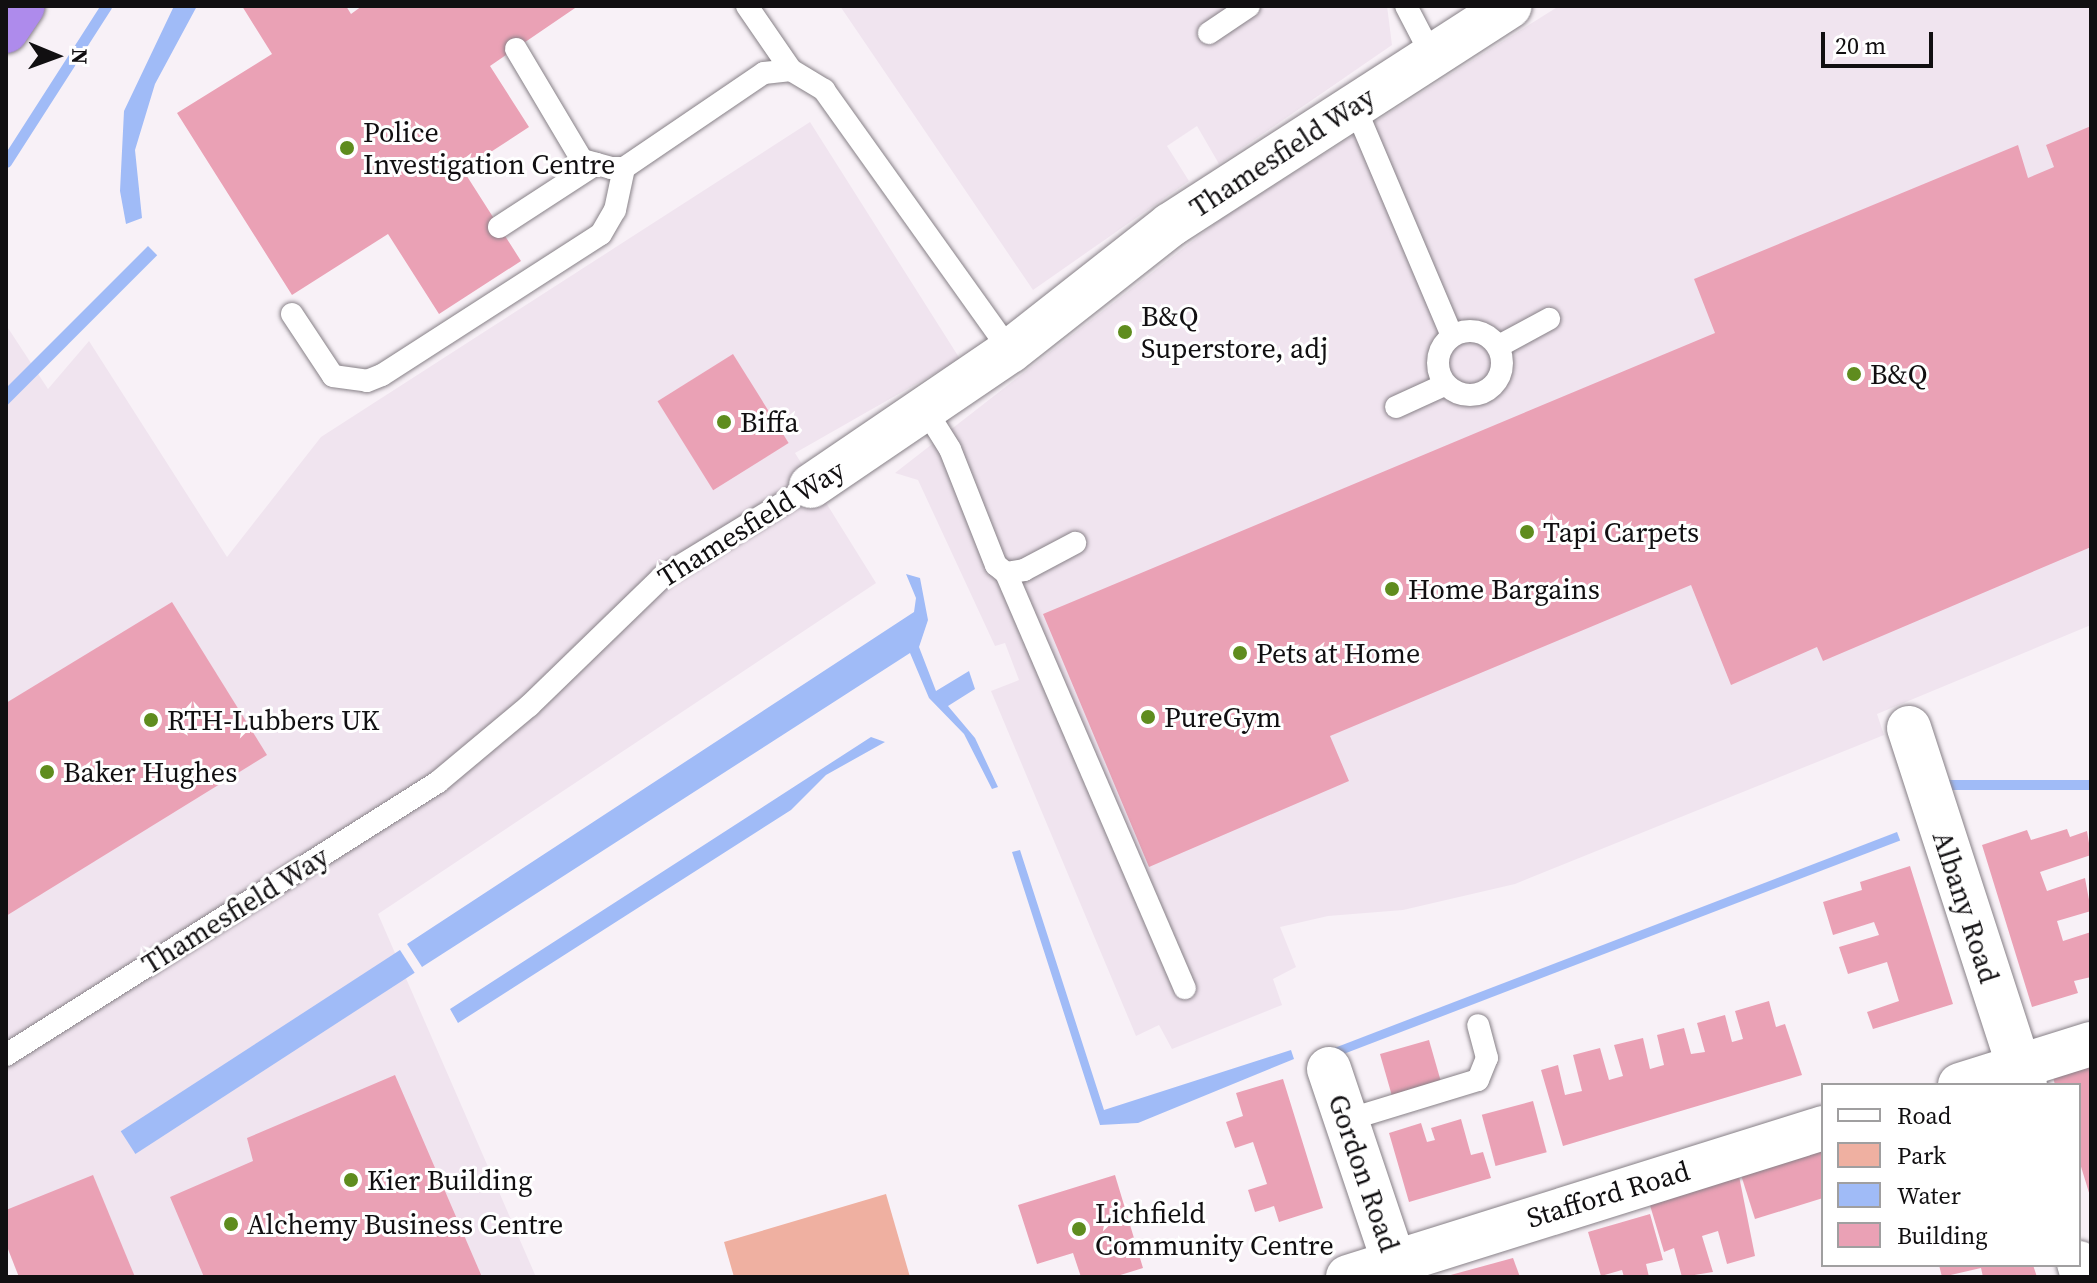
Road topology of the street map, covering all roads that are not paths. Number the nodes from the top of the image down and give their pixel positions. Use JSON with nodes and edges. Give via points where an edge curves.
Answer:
{"nodes":[{"id":1,"x":23,"y":6,"type":"edge"},
{"id":2,"x":747,"y":6,"type":"edge"},
{"id":3,"x":1249,"y":6,"type":"edge"},
{"id":4,"x":1406,"y":6,"type":"edge"},
{"id":5,"x":1497,"y":9,"type":"edge"},
{"id":6,"x":6,"y":31,"type":"edge"},
{"id":7,"x":1209,"y":33,"type":"dead end"},
{"id":8,"x":516,"y":49,"type":"dead end"},
{"id":9,"x":1431,"y":54,"type":"junction"},
{"id":10,"x":791,"y":70,"type":"junction"},
{"id":11,"x":1354,"y":105,"type":"junction"},
{"id":12,"x":596,"y":164,"type":"junction"},
{"id":13,"x":624,"y":168,"type":"junction"},
{"id":14,"x":499,"y":227,"type":"dead end"},
{"id":15,"x":292,"y":314,"type":"dead end"},
{"id":16,"x":1549,"y":319,"type":"dead end"},
{"id":17,"x":1452,"y":336,"type":"junction"},
{"id":18,"x":1499,"y":346,"type":"junction"},
{"id":19,"x":1010,"y":351,"type":"junction"},
{"id":20,"x":1444,"y":385,"type":"junction"},
{"id":21,"x":1396,"y":407,"type":"dead end"},
{"id":22,"x":925,"y":409,"type":"junction"},
{"id":23,"x":811,"y":486,"type":"joint"},
{"id":24,"x":1075,"y":543,"type":"dead end"},
{"id":25,"x":1006,"y":573,"type":"junction"},
{"id":26,"x":1909,"y":728,"type":"dead end"},
{"id":27,"x":1185,"y":988,"type":"dead end"},
{"id":28,"x":1478,"y":1025,"type":"dead end"},
{"id":29,"x":2091,"y":1044,"type":"edge"},
{"id":30,"x":6,"y":1055,"type":"edge"},
{"id":31,"x":1329,"y":1069,"type":"dead end"},
{"id":32,"x":2023,"y":1076,"type":"edge"},
{"id":33,"x":1974,"y":1083,"type":"edge"},
{"id":34,"x":1347,"y":1120,"type":"junction"},
{"id":35,"x":1821,"y":1129,"type":"edge"},
{"id":36,"x":1397,"y":1269,"type":"edge"},
{"id":37,"x":1348,"y":1277,"type":"edge"}],
"edges":[{"from":1,"to":6,"type":"highway"},
{"from":2,"to":10,"type":"lane"},
{"from":3,"to":7,"type":"lane"},
{"from":4,"to":9,"type":"lane"},
{"from":5,"to":9,"type":"street","name":"Thamesfield Way"},
{"from":8,"to":12,"type":"lane","via":[[582,160]]},
{"from":9,"to":11,"type":"street","name":"Thamesfield Way"},
{"from":10,"to":13,"type":"lane","via":[[764,73],[748,82]]},
{"from":10,"to":19,"type":"lane","via":[[824,90]]},
{"from":11,"to":17,"type":"lane"},
{"from":11,"to":19,"type":"street","name":"Thamesfield Way","via":[[1170,225]]},
{"from":12,"to":13,"type":"lane"},
{"from":12,"to":14,"type":"lane"},
{"from":13,"to":15,"type":"lane","via":[[615,210],[601,234],[382,375],[367,381],[333,376]]},
{"from":16,"to":18,"type":"lane"},
{"from":17,"to":18,"type":"lane","via":[[1481,332]]},
{"from":17,"to":20,"type":"lane","via":[[1438,360]]},
{"from":18,"to":20,"type":"lane","via":[[1503,369],[1487,391],[1461,394]]},
{"from":19,"to":22,"type":"street","name":"Thamesfield Way"},
{"from":20,"to":21,"type":"lane"},
{"from":22,"to":23,"type":"street","name":"Thamesfield Way"},
{"from":22,"to":25,"type":"lane","via":[[950,449],[996,565]]},
{"from":23,"to":30,"type":"lane","name":"Thamesfield Way","via":[[662,577],[529,706],[438,782]]},
{"from":24,"to":25,"type":"lane","via":[[1024,570]]},
{"from":25,"to":27,"type":"lane"},
{"from":26,"to":32,"type":"street","name":"Albany Road"},
{"from":28,"to":34,"type":"lane","via":[[1487,1058],[1478,1080]]},
{"from":29,"to":32,"type":"street"},
{"from":31,"to":34,"type":"street","name":"Gordon Road"},
{"from":32,"to":33,"type":"street"},
{"from":34,"to":36,"type":"street","name":"Gordon Road"},
{"from":35,"to":36,"type":"street","name":"Stafford Road"},
{"from":36,"to":37,"type":"street","name":"Stafford Road"}]}
